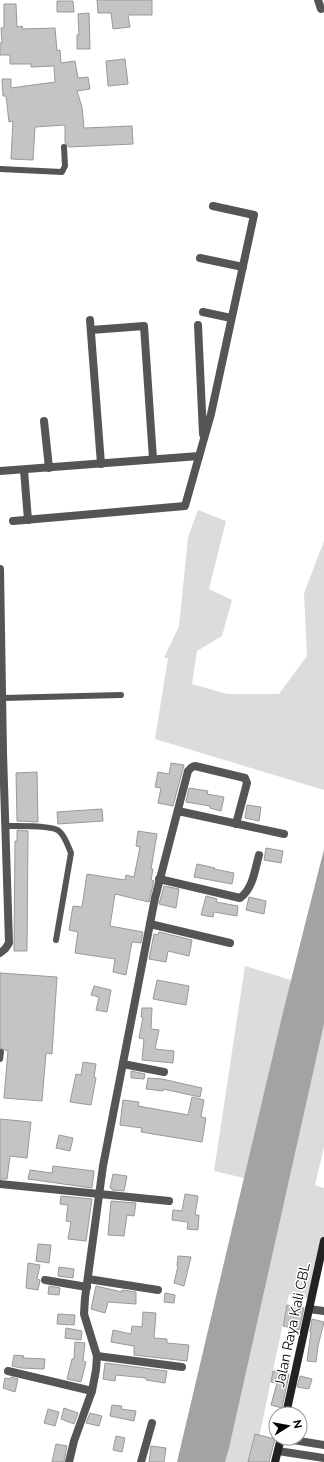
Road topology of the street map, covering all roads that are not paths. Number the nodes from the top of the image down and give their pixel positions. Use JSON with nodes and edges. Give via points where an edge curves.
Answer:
{"nodes":[{"id":1,"x":318,"y":0,"type":"edge"},
{"id":2,"x":321,"y":9,"type":"dead end"},
{"id":3,"x":64,"y":147,"type":"dead end"},
{"id":4,"x":0,"y":169,"type":"edge"},
{"id":5,"x":213,"y":206,"type":"dead end"},
{"id":6,"x":200,"y":258,"type":"dead end"},
{"id":7,"x":243,"y":267,"type":"junction"},
{"id":8,"x":203,"y":312,"type":"dead end"},
{"id":9,"x":231,"y":318,"type":"junction"},
{"id":10,"x":90,"y":320,"type":"dead end"},
{"id":11,"x":198,"y":324,"type":"dead end"},
{"id":12,"x":91,"y":330,"type":"junction"},
{"id":13,"x":44,"y":422,"type":"dead end"},
{"id":14,"x":203,"y":442,"type":"junction"},
{"id":15,"x":199,"y":456,"type":"junction"},
{"id":16,"x":152,"y":460,"type":"junction"},
{"id":17,"x":101,"y":464,"type":"junction"},
{"id":18,"x":49,"y":468,"type":"junction"},
{"id":19,"x":24,"y":470,"type":"junction"},
{"id":20,"x":0,"y":471,"type":"edge"},
{"id":21,"x":28,"y":520,"type":"junction"},
{"id":22,"x":13,"y":521,"type":"dead end"},
{"id":23,"x":0,"y":569,"type":"edge"},
{"id":24,"x":121,"y":695,"type":"dead end"},
{"id":25,"x":2,"y":698,"type":"junction"},
{"id":26,"x":178,"y":812,"type":"junction"},
{"id":27,"x":236,"y":824,"type":"junction"},
{"id":28,"x":6,"y":826,"type":"junction"},
{"id":29,"x":284,"y":834,"type":"dead end"},
{"id":30,"x":259,"y":855,"type":"dead end"},
{"id":31,"x":159,"y":879,"type":"junction"},
{"id":32,"x":150,"y":924,"type":"junction"},
{"id":33,"x":56,"y":940,"type":"dead end"},
{"id":34,"x":230,"y":943,"type":"dead end"},
{"id":35,"x":0,"y":953,"type":"edge"},
{"id":36,"x":1,"y":1052,"type":"dead end"},
{"id":37,"x":0,"y":1059,"type":"edge"},
{"id":38,"x":123,"y":1064,"type":"junction"},
{"id":39,"x":164,"y":1072,"type":"dead end"},
{"id":40,"x":0,"y":1184,"type":"edge"},
{"id":41,"x":100,"y":1193,"type":"junction"},
{"id":42,"x":169,"y":1201,"type":"dead end"},
{"id":43,"x":324,"y":1241,"type":"edge"},
{"id":44,"x":45,"y":1280,"type":"dead end"},
{"id":45,"x":87,"y":1283,"type":"junction"},
{"id":46,"x":158,"y":1290,"type":"dead end"},
{"id":47,"x":309,"y":1308,"type":"junction"},
{"id":48,"x":324,"y":1311,"type":"edge"},
{"id":49,"x":97,"y":1356,"type":"junction"},
{"id":50,"x":182,"y":1366,"type":"dead end"},
{"id":51,"x":8,"y":1371,"type":"dead end"},
{"id":52,"x":92,"y":1391,"type":"junction"},
{"id":53,"x":288,"y":1406,"type":"edge"},
{"id":54,"x":152,"y":1423,"type":"dead end"},
{"id":55,"x":308,"y":1443,"type":"edge"},
{"id":56,"x":324,"y":1445,"type":"edge"},
{"id":57,"x":279,"y":1446,"type":"edge"},
{"id":58,"x":278,"y":1451,"type":"junction"},
{"id":59,"x":324,"y":1458,"type":"edge"},
{"id":60,"x":69,"y":1462,"type":"edge"},
{"id":61,"x":141,"y":1462,"type":"edge"},
{"id":62,"x":276,"y":1462,"type":"edge"}],
"edges":[{"from":1,"to":2,"type":"street"},
{"from":3,"to":4,"type":"lane","via":[[65,169],[62,172]]},
{"from":5,"to":7,"type":"street","via":[[254,215]]},
{"from":6,"to":7,"type":"street"},
{"from":7,"to":9,"type":"street"},
{"from":8,"to":9,"type":"street"},
{"from":9,"to":14,"type":"street"},
{"from":10,"to":12,"type":"street"},
{"from":11,"to":14,"type":"street"},
{"from":12,"to":16,"type":"street","via":[[144,326]]},
{"from":12,"to":17,"type":"street"},
{"from":13,"to":18,"type":"street"},
{"from":14,"to":15,"type":"street"},
{"from":15,"to":16,"type":"street"},
{"from":15,"to":21,"type":"street","via":[[185,506]]},
{"from":16,"to":17,"type":"street"},
{"from":17,"to":18,"type":"street"},
{"from":18,"to":19,"type":"street"},
{"from":19,"to":20,"type":"street"},
{"from":19,"to":21,"type":"street"},
{"from":21,"to":22,"type":"street"},
{"from":23,"to":25,"type":"street"},
{"from":24,"to":25,"type":"lane"},
{"from":25,"to":28,"type":"street"},
{"from":26,"to":27,"type":"street"},
{"from":26,"to":27,"type":"street","via":[[188,770],[195,766],[246,779],[247,784]]},
{"from":26,"to":31,"type":"street"},
{"from":27,"to":29,"type":"street"},
{"from":28,"to":33,"type":"lane","via":[[59,830],[67,843],[71,853]]},
{"from":28,"to":35,"type":"street","via":[[9,943]]},
{"from":30,"to":31,"type":"street","via":[[250,886],[246,894],[240,898]]},
{"from":31,"to":32,"type":"street"},
{"from":32,"to":34,"type":"street"},
{"from":32,"to":38,"type":"street"},
{"from":36,"to":37,"type":"lane"},
{"from":38,"to":39,"type":"street"},
{"from":38,"to":41,"type":"street"},
{"from":40,"to":41,"type":"street"},
{"from":41,"to":42,"type":"street"},
{"from":41,"to":45,"type":"street"},
{"from":43,"to":47,"type":"main road","name":"Jalan Raya Kali CBL"},
{"from":44,"to":45,"type":"street"},
{"from":45,"to":46,"type":"street"},
{"from":45,"to":49,"type":"street","via":[[84,1314]]},
{"from":47,"to":48,"type":"street"},
{"from":47,"to":53,"type":"main road","name":"Jalan Raya Kali CBL"},
{"from":49,"to":50,"type":"street"},
{"from":49,"to":52,"type":"street"},
{"from":51,"to":52,"type":"street"},
{"from":52,"to":60,"type":"street"},
{"from":54,"to":61,"type":"street"},
{"from":55,"to":56,"type":"street"},
{"from":57,"to":58,"type":"main road"},
{"from":58,"to":59,"type":"street"},
{"from":58,"to":62,"type":"main road"}]}
